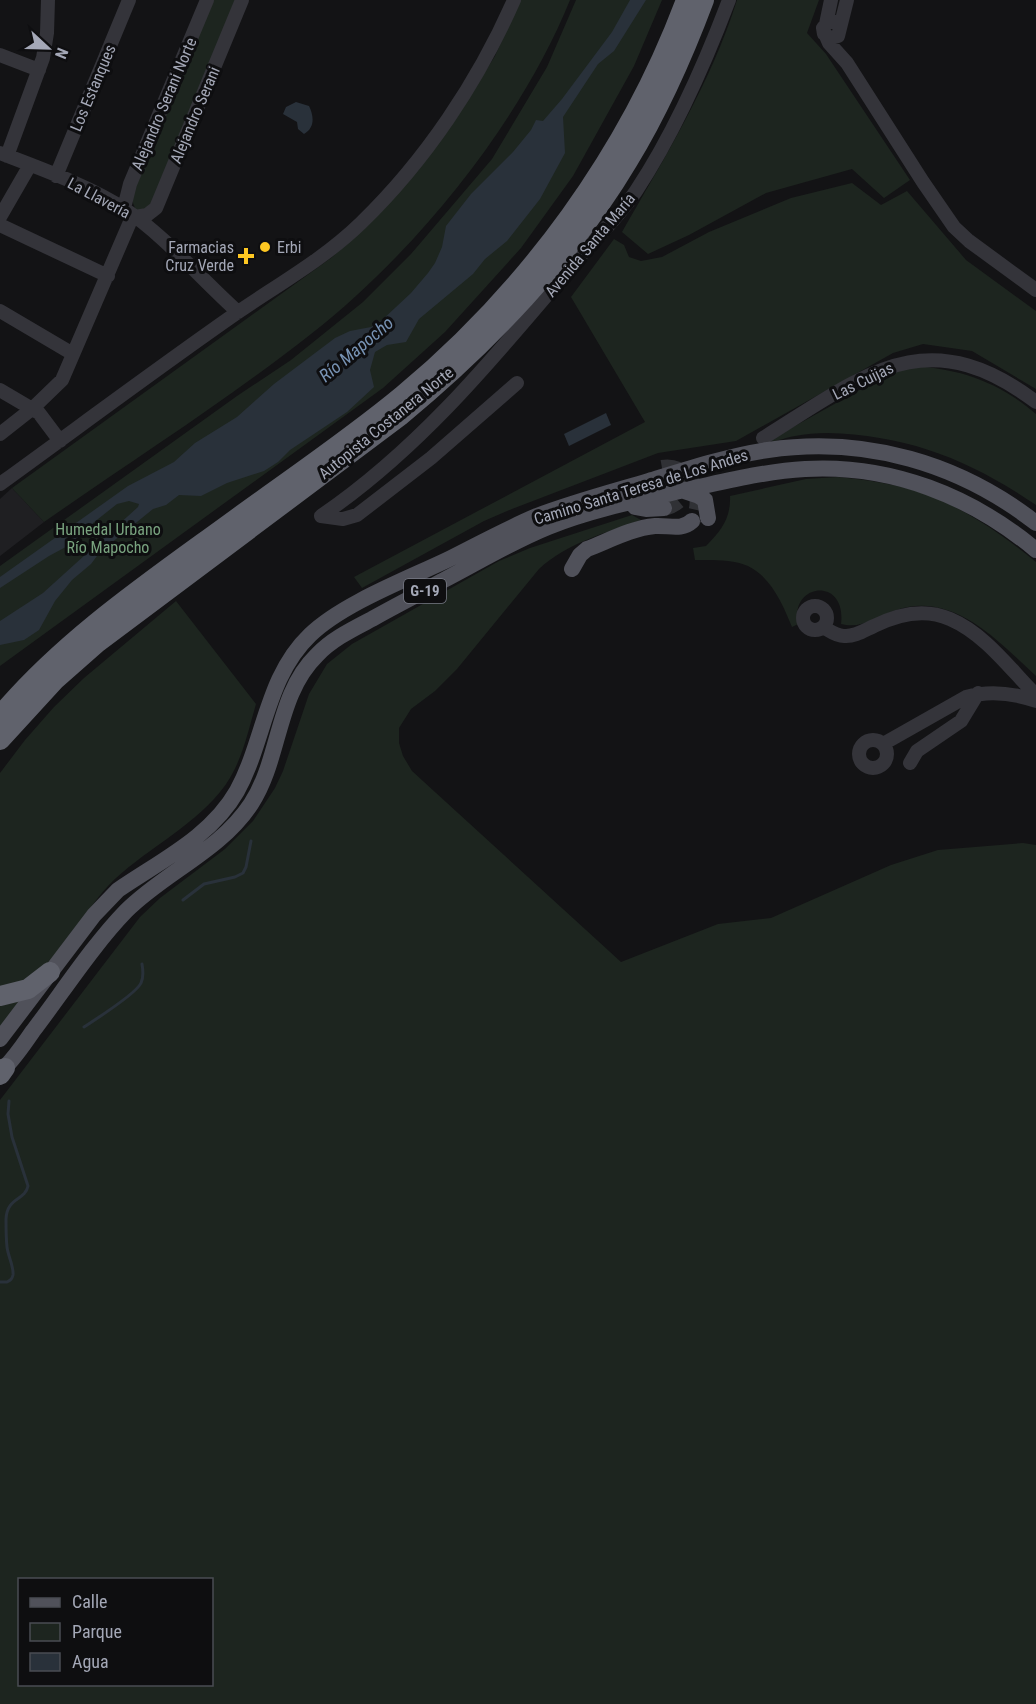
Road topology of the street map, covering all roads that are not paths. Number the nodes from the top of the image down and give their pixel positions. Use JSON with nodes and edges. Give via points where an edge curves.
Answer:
{"nodes":[{"id":1,"x":48,"y":0,"type":"edge"},
{"id":2,"x":207,"y":0,"type":"edge"},
{"id":3,"x":242,"y":0,"type":"edge"},
{"id":4,"x":514,"y":0,"type":"edge"},
{"id":5,"x":686,"y":0,"type":"edge"},
{"id":6,"x":704,"y":0,"type":"edge"},
{"id":7,"x":729,"y":0,"type":"edge"},
{"id":8,"x":831,"y":0,"type":"edge"},
{"id":9,"x":847,"y":0,"type":"edge"},
{"id":10,"x":126,"y":4,"type":"edge"},
{"id":11,"x":833,"y":30,"type":"junction"},
{"id":12,"x":0,"y":55,"type":"edge"},
{"id":13,"x":39,"y":70,"type":"junction"},
{"id":14,"x":4,"y":154,"type":"edge"},
{"id":15,"x":30,"y":165,"type":"junction"},
{"id":16,"x":56,"y":176,"type":"junction"},
{"id":17,"x":156,"y":208,"type":"junction"},
{"id":18,"x":131,"y":213,"type":"junction"},
{"id":19,"x":0,"y":217,"type":"edge"},
{"id":20,"x":0,"y":225,"type":"edge"},
{"id":21,"x":156,"y":235,"type":"junction"},
{"id":22,"x":108,"y":276,"type":"junction"},
{"id":23,"x":1036,"y":290,"type":"edge"},
{"id":24,"x":0,"y":311,"type":"edge"},
{"id":25,"x":238,"y":312,"type":"junction"},
{"id":26,"x":73,"y":354,"type":"junction"},
{"id":27,"x":517,"y":383,"type":"dead end"},
{"id":28,"x":0,"y":390,"type":"edge"},
{"id":29,"x":1036,"y":402,"type":"edge"},
{"id":30,"x":33,"y":408,"type":"junction"},
{"id":31,"x":0,"y":434,"type":"edge"},
{"id":32,"x":763,"y":438,"type":"dead end"},
{"id":33,"x":60,"y":441,"type":"junction"},
{"id":34,"x":662,"y":468,"type":"tunnel mouth"},
{"id":35,"x":722,"y":482,"type":"junction"},
{"id":36,"x":0,"y":484,"type":"edge"},
{"id":37,"x":683,"y":491,"type":"junction"},
{"id":38,"x":615,"y":499,"type":"junction"},
{"id":39,"x":664,"y":508,"type":"tunnel mouth"},
{"id":40,"x":692,"y":521,"type":"dead end"},
{"id":41,"x":1036,"y":523,"type":"edge"},
{"id":42,"x":1036,"y":550,"type":"edge"},
{"id":43,"x":572,"y":569,"type":"dead end"},
{"id":44,"x":823,"y":627,"type":"dead end"},
{"id":45,"x":71,"y":644,"type":"junction"},
{"id":46,"x":978,"y":693,"type":"junction"},
{"id":47,"x":1036,"y":695,"type":"edge"},
{"id":48,"x":0,"y":697,"type":"edge"},
{"id":49,"x":1036,"y":701,"type":"edge"},
{"id":50,"x":0,"y":716,"type":"edge"},
{"id":51,"x":0,"y":740,"type":"edge"},
{"id":52,"x":883,"y":744,"type":"dead end"},
{"id":53,"x":910,"y":763,"type":"dead end"},
{"id":54,"x":50,"y":972,"type":"junction"},
{"id":55,"x":0,"y":996,"type":"edge"},
{"id":56,"x":0,"y":1039,"type":"edge"},
{"id":57,"x":2,"y":1072,"type":"edge"}],
"edges":[{"from":1,"to":13,"type":"street","via":[[46,45]]},
{"from":2,"to":18,"type":"street","name":"Alejandro Serani Norte","via":[[130,184]]},
{"from":3,"to":17,"type":"street","name":"Alejandro Serani"},
{"from":4,"to":25,"type":"street","via":[[462,96],[377,207],[345,238]]},
{"from":5,"to":45,"type":"highway","name":"Autopista Costanera Norte","via":[[647,90],[602,172],[557,234],[483,319],[380,413]]},
{"from":6,"to":51,"type":"highway","name":"Autopista Costanera Norte","via":[[671,81],[612,187],[562,253],[488,335],[400,416],[97,643],[48,687]]},
{"from":7,"to":27,"type":"street","name":"Avenida Santa María","via":[[685,105],[616,219],[450,403],[324,504],[321,516],[343,519],[357,515],[431,458]]},
{"from":8,"to":11,"type":"street"},
{"from":9,"to":11,"type":"street"},
{"from":10,"to":16,"type":"street","name":"Los Estanques"},
{"from":11,"to":23,"type":"street","via":[[829,43],[847,63],[954,227]]},
{"from":12,"to":13,"type":"street"},
{"from":13,"to":14,"type":"street"},
{"from":14,"to":15,"type":"street","name":"La Llavería"},
{"from":15,"to":16,"type":"street","name":"La Llavería"},
{"from":15,"to":19,"type":"street"},
{"from":16,"to":18,"type":"street","name":"La Llavería"},
{"from":17,"to":18,"type":"street","via":[[147,215]]},
{"from":17,"to":21,"type":"street","via":[[152,222]]},
{"from":18,"to":21,"type":"street","name":"La Llavería"},
{"from":18,"to":22,"type":"street"},
{"from":20,"to":22,"type":"street"},
{"from":21,"to":25,"type":"street","name":"La Llavería"},
{"from":22,"to":26,"type":"street"},
{"from":24,"to":26,"type":"street"},
{"from":25,"to":33,"type":"street"},
{"from":26,"to":30,"type":"street","via":[[58,386]]},
{"from":28,"to":30,"type":"street"},
{"from":29,"to":32,"type":"street","name":"Las Cuijas","via":[[1005,381],[971,367],[947,360],[915,360],[861,379]]},
{"from":30,"to":31,"type":"street"},
{"from":30,"to":33,"type":"street"},
{"from":33,"to":36,"type":"street"},
{"from":34,"to":38,"type":"main road","via":[[637,477]]},
{"from":35,"to":37,"type":"main road","name":"Camino Santa Teresa de Los Andes","number":"G-19"},
{"from":35,"to":37,"type":"main road","via":[[708,518],[703,498]]},
{"from":35,"to":42,"type":"main road","name":"Camino Santa Teresa de Los Andes","number":"G-19","via":[[802,469],[892,476],[977,508]]},
{"from":37,"to":38,"type":"main road","name":"Camino Santa Teresa de Los Andes","number":"G-19"},
{"from":38,"to":39,"type":"main road","via":[[646,509]]},
{"from":38,"to":41,"type":"main road","name":"Camino Santa Teresa de Los Andes","number":"G-19","via":[[752,453],[791,447],[851,448],[893,454],[949,471],[1001,497]]},
{"from":38,"to":54,"type":"main road","name":"Camino Santa Teresa de Los Andes","number":"G-19","via":[[524,522],[351,607],[317,628],[279,677],[247,770],[220,814],[198,836],[112,895]]},
{"from":38,"to":57,"type":"main road","name":"Camino Santa Teresa de Los Andes","number":"G-19","via":[[521,539],[348,632],[320,652],[297,679],[262,784],[244,814],[221,838],[125,912]]},
{"from":40,"to":43,"type":"main road","via":[[680,527],[643,529],[587,549]]},
{"from":44,"to":47,"type":"street","via":[[845,637],[902,614],[949,618],[987,644]]},
{"from":45,"to":48,"type":"highway"},
{"from":45,"to":50,"type":"highway","name":"Autopista Costanera Norte"},
{"from":46,"to":49,"type":"street"},
{"from":46,"to":52,"type":"street"},
{"from":46,"to":53,"type":"street","via":[[962,721],[916,751]]},
{"from":54,"to":55,"type":"highway","via":[[28,989]]},
{"from":54,"to":56,"type":"main road","name":"Camino Santa Teresa de Los Andes","number":"G-19"}]}
